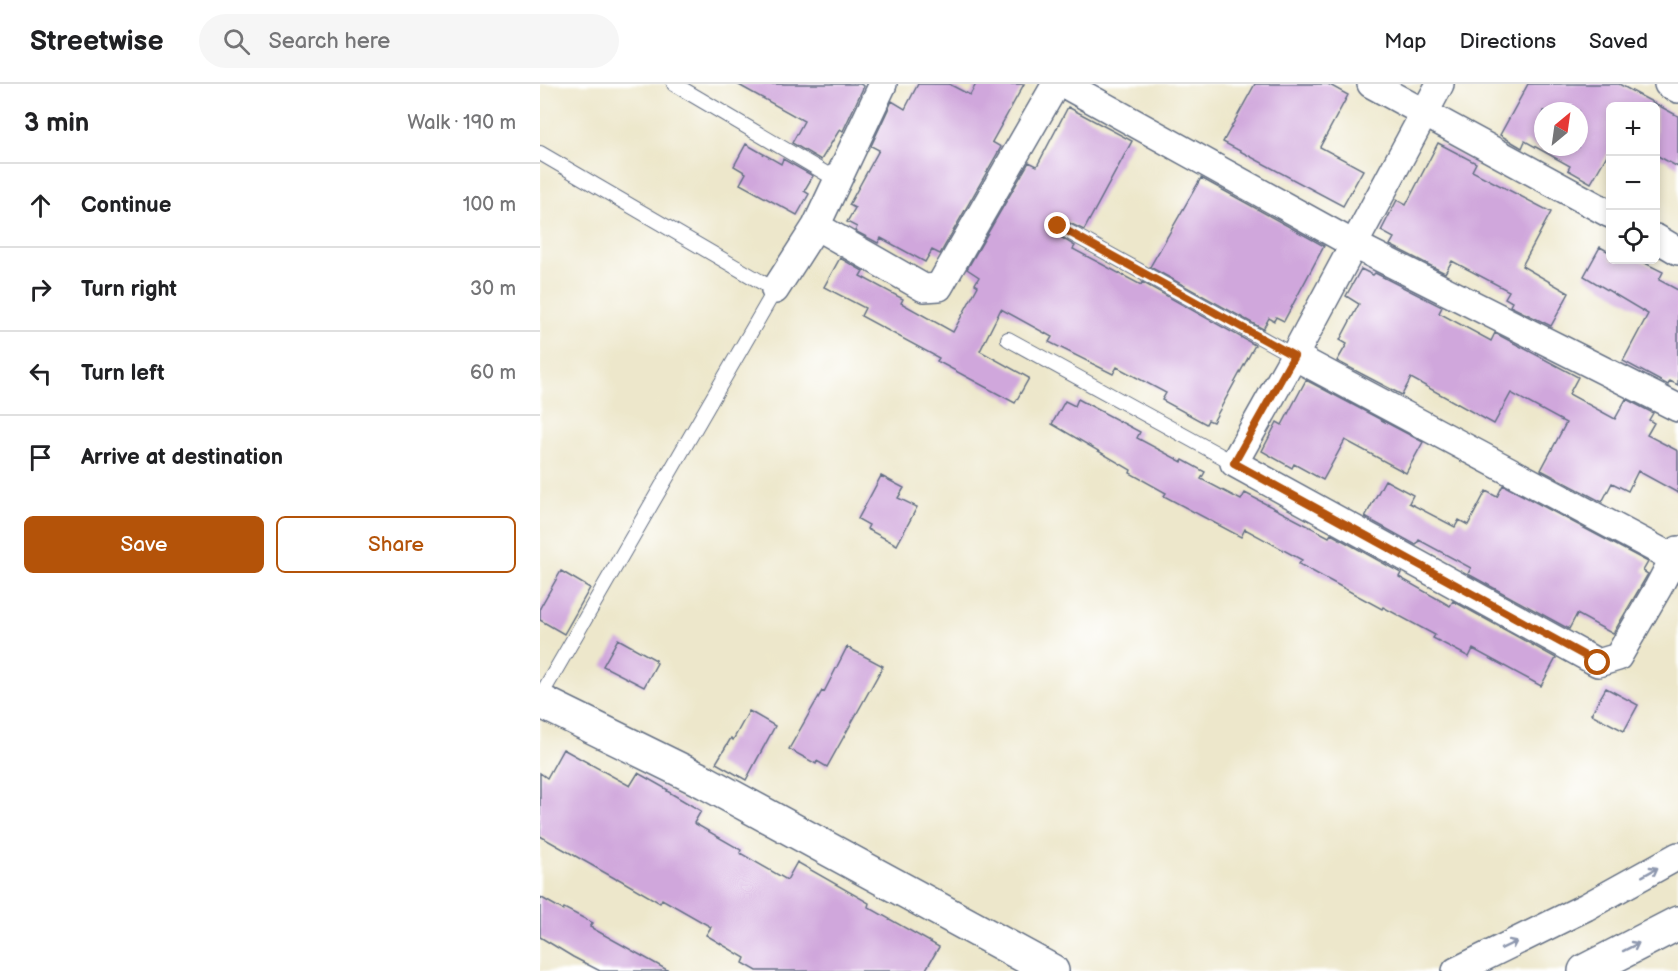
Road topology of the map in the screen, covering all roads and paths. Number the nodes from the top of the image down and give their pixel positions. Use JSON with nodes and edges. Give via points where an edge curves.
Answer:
{"nodes":[{"id":1,"x":674,"y":84,"type":"edge"},
{"id":2,"x":883,"y":84,"type":"edge"},
{"id":3,"x":1056,"y":84,"type":"edge"},
{"id":4,"x":1064,"y":84,"type":"edge"},
{"id":5,"x":1371,"y":84,"type":"edge"},
{"id":6,"x":1440,"y":84,"type":"edge"},
{"id":7,"x":1668,"y":84,"type":"edge"},
{"id":8,"x":1678,"y":89,"type":"edge"},
{"id":9,"x":1425,"y":114,"type":"junction"},
{"id":10,"x":540,"y":153,"type":"edge"},
{"id":11,"x":837,"y":180,"type":"junction"},
{"id":12,"x":1606,"y":211,"type":"edge"},
{"id":13,"x":816,"y":226,"type":"junction"},
{"id":14,"x":1058,"y":226,"type":"dead end"},
{"id":15,"x":1660,"y":240,"type":"edge"},
{"id":16,"x":1355,"y":245,"type":"junction"},
{"id":17,"x":1678,"y":250,"type":"edge"},
{"id":18,"x":775,"y":290,"type":"junction"},
{"id":19,"x":1008,"y":339,"type":"dead end"},
{"id":20,"x":1294,"y":356,"type":"junction"},
{"id":21,"x":1678,"y":408,"type":"edge"},
{"id":22,"x":1234,"y":463,"type":"junction"},
{"id":23,"x":1676,"y":554,"type":"edge"},
{"id":24,"x":1668,"y":594,"type":"edge"},
{"id":25,"x":540,"y":699,"type":"edge"},
{"id":26,"x":1678,"y":856,"type":"edge"},
{"id":27,"x":1678,"y":923,"type":"edge"},
{"id":28,"x":1052,"y":971,"type":"edge"},
{"id":29,"x":1456,"y":971,"type":"edge"},
{"id":30,"x":1585,"y":971,"type":"edge"}],
"edges":[{"from":1,"to":11,"type":"lane"},
{"from":2,"to":11,"type":"street"},
{"from":3,"to":13,"type":"street","via":[[939,287],[924,288]]},
{"from":4,"to":16,"type":"street"},
{"from":5,"to":9,"type":"street"},
{"from":6,"to":9,"type":"street"},
{"from":7,"to":8,"type":"street"},
{"from":9,"to":12,"type":"street"},
{"from":9,"to":16,"type":"street"},
{"from":10,"to":18,"type":"lane"},
{"from":11,"to":13,"type":"street"},
{"from":13,"to":18,"type":"street"},
{"from":14,"to":20,"type":"lane"},
{"from":15,"to":17,"type":"street"},
{"from":16,"to":20,"type":"street"},
{"from":16,"to":21,"type":"street"},
{"from":18,"to":25,"type":"lane"},
{"from":19,"to":22,"type":"lane"},
{"from":20,"to":22,"type":"street"},
{"from":20,"to":23,"type":"street"},
{"from":22,"to":24,"type":"street","via":[[1598,663],[1618,657]]},
{"from":23,"to":24,"type":"street"},
{"from":25,"to":28,"type":"main road","via":[[705,782]]},
{"from":29,"to":26,"type":"street","one_way":true},
{"from":30,"to":27,"type":"main road","one_way":true}]}
